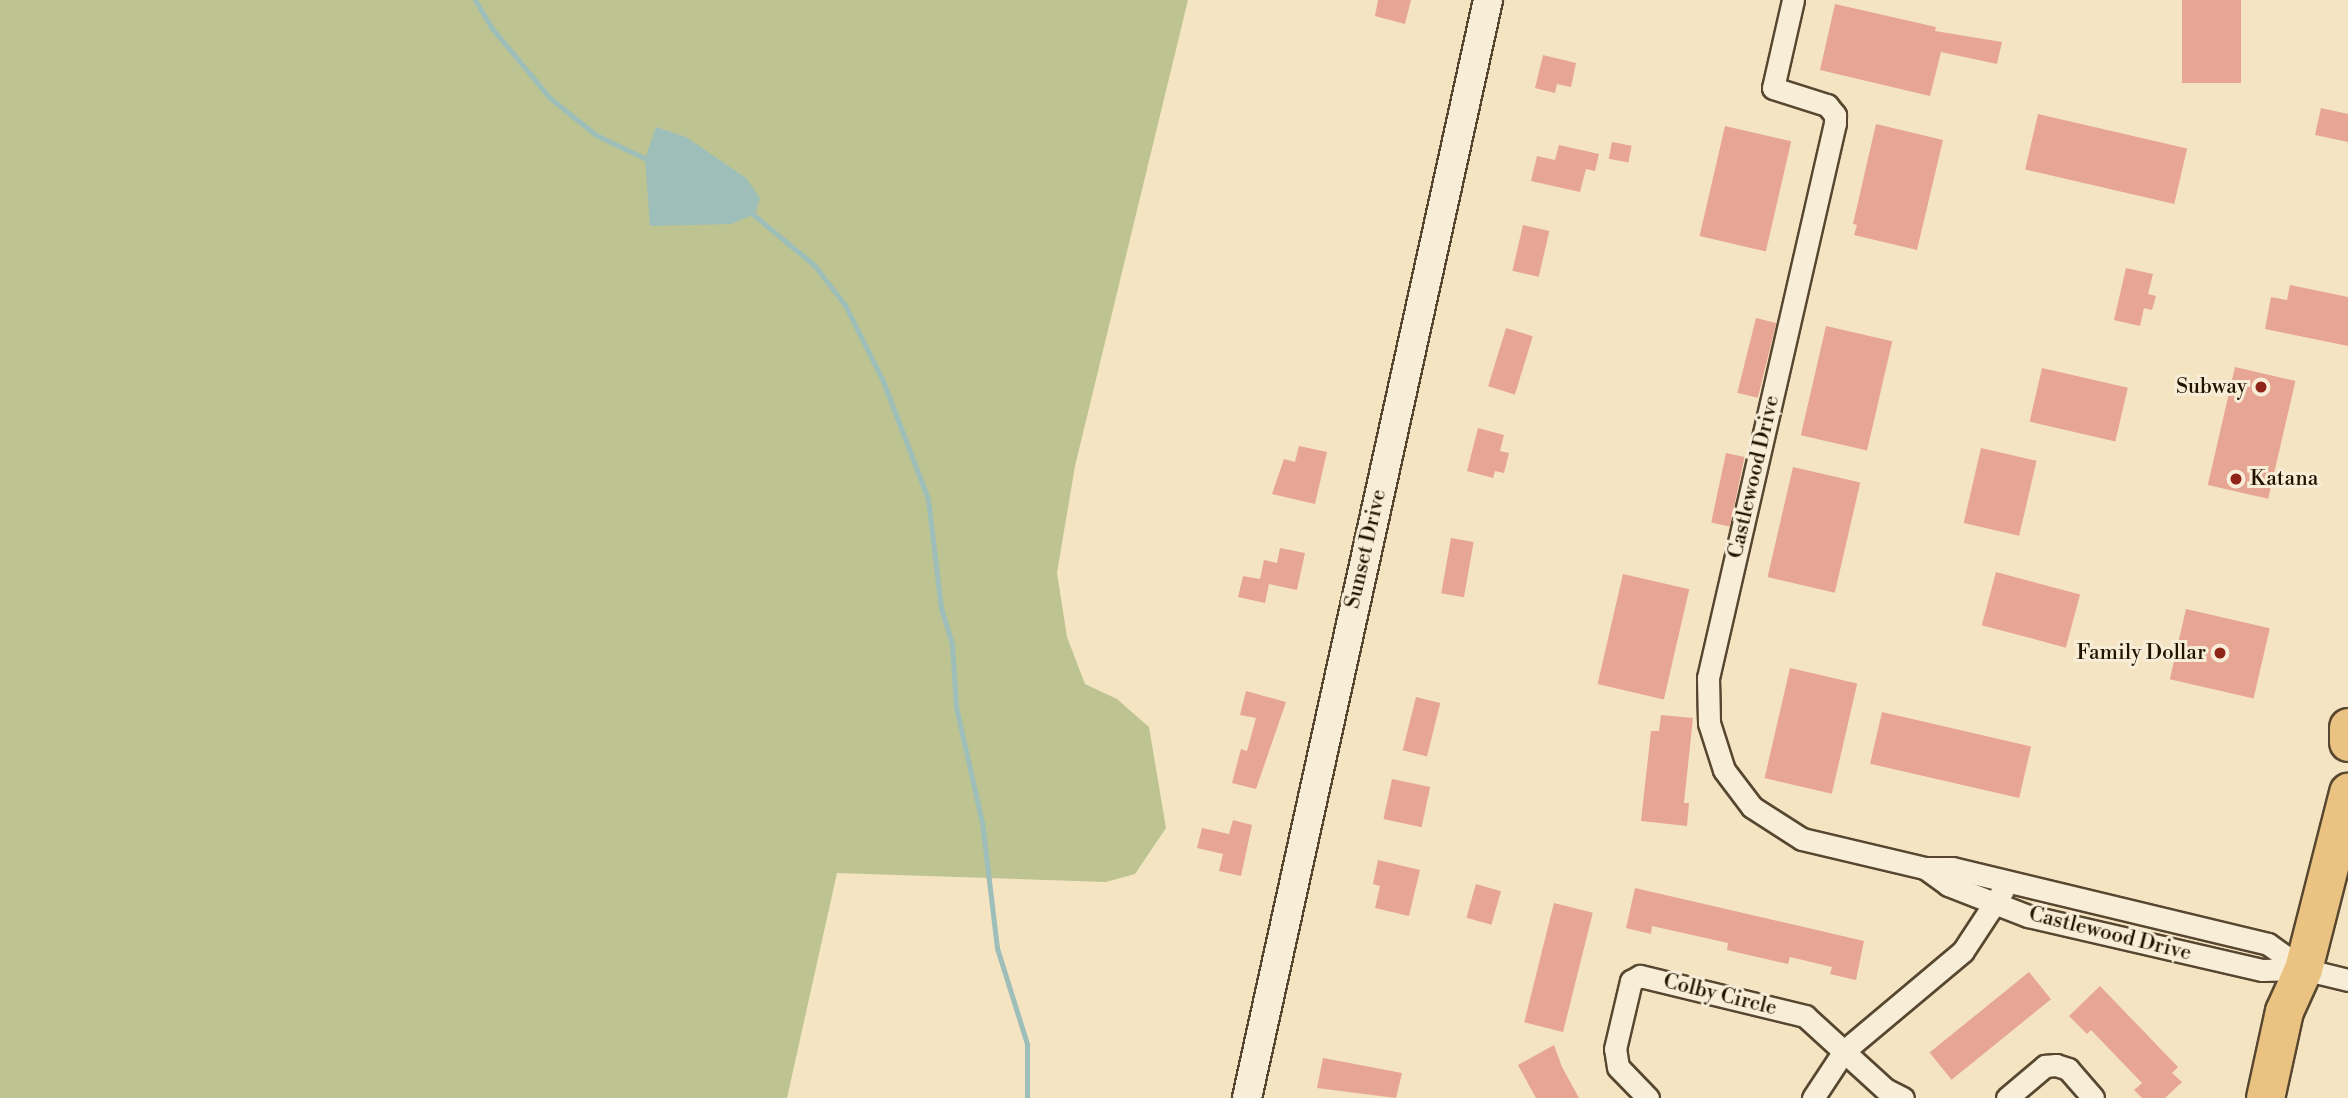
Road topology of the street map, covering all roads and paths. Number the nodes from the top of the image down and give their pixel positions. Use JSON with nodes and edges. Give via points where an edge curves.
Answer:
{"nodes":[{"id":1,"x":1488,"y":0,"type":"edge"},
{"id":2,"x":1793,"y":0,"type":"edge"},
{"id":3,"x":2348,"y":727,"type":"edge"},
{"id":4,"x":2348,"y":742,"type":"edge"},
{"id":5,"x":2348,"y":792,"type":"edge"},
{"id":6,"x":1925,"y":868,"type":"junction"},
{"id":7,"x":2006,"y":881,"type":"junction"},
{"id":8,"x":1999,"y":902,"type":"junction"},
{"id":9,"x":2303,"y":969,"type":"junction"},
{"id":10,"x":2348,"y":980,"type":"edge"},
{"id":11,"x":1844,"y":1051,"type":"junction"},
{"id":12,"x":1247,"y":1098,"type":"edge"},
{"id":13,"x":1648,"y":1098,"type":"edge"},
{"id":14,"x":1813,"y":1098,"type":"edge"},
{"id":15,"x":1903,"y":1098,"type":"edge"},
{"id":16,"x":2007,"y":1098,"type":"edge"},
{"id":17,"x":2093,"y":1098,"type":"edge"},
{"id":18,"x":2265,"y":1098,"type":"edge"},
{"id":19,"x":2291,"y":1098,"type":"edge"}],
"edges":[{"from":1,"to":12,"type":"street","name":"Sunset Drive"},
{"from":2,"to":6,"type":"street","name":"Castlewood Drive","via":[[1773,88],[1827,105],[1835,114],[1835,123],[1714,653],[1707,697],[1709,723],[1736,790],[1774,825],[1802,839]]},
{"from":3,"to":4,"type":"highway"},
{"from":5,"to":9,"type":"highway"},
{"from":6,"to":7,"type":"street","name":"Castlewood Drive","via":[[1952,868]]},
{"from":6,"to":8,"type":"street","name":"Castlewood Drive","via":[[1948,886]]},
{"from":7,"to":8,"type":"street"},
{"from":7,"to":9,"type":"street","name":"Castlewood Drive","via":[[2268,943]]},
{"from":8,"to":9,"type":"street","name":"Castlewood Drive","via":[[2028,916],[2262,970]]},
{"from":8,"to":11,"type":"street","via":[[1963,951]]},
{"from":9,"to":10,"type":"street","name":"Castlewood Drive"},
{"from":9,"to":18,"type":"highway","via":[[2284,1011]]},
{"from":9,"to":19,"type":"highway","via":[[2309,1013]]},
{"from":11,"to":13,"type":"street","name":"Colby Circle","via":[[1805,1016],[1640,976],[1631,981],[1615,1049],[1618,1067]]},
{"from":11,"to":14,"type":"street"},
{"from":11,"to":15,"type":"street","name":"Colby Circle","via":[[1885,1089]]},
{"from":16,"to":17,"type":"street","via":[[2045,1066],[2056,1065],[2068,1069]]}]}
